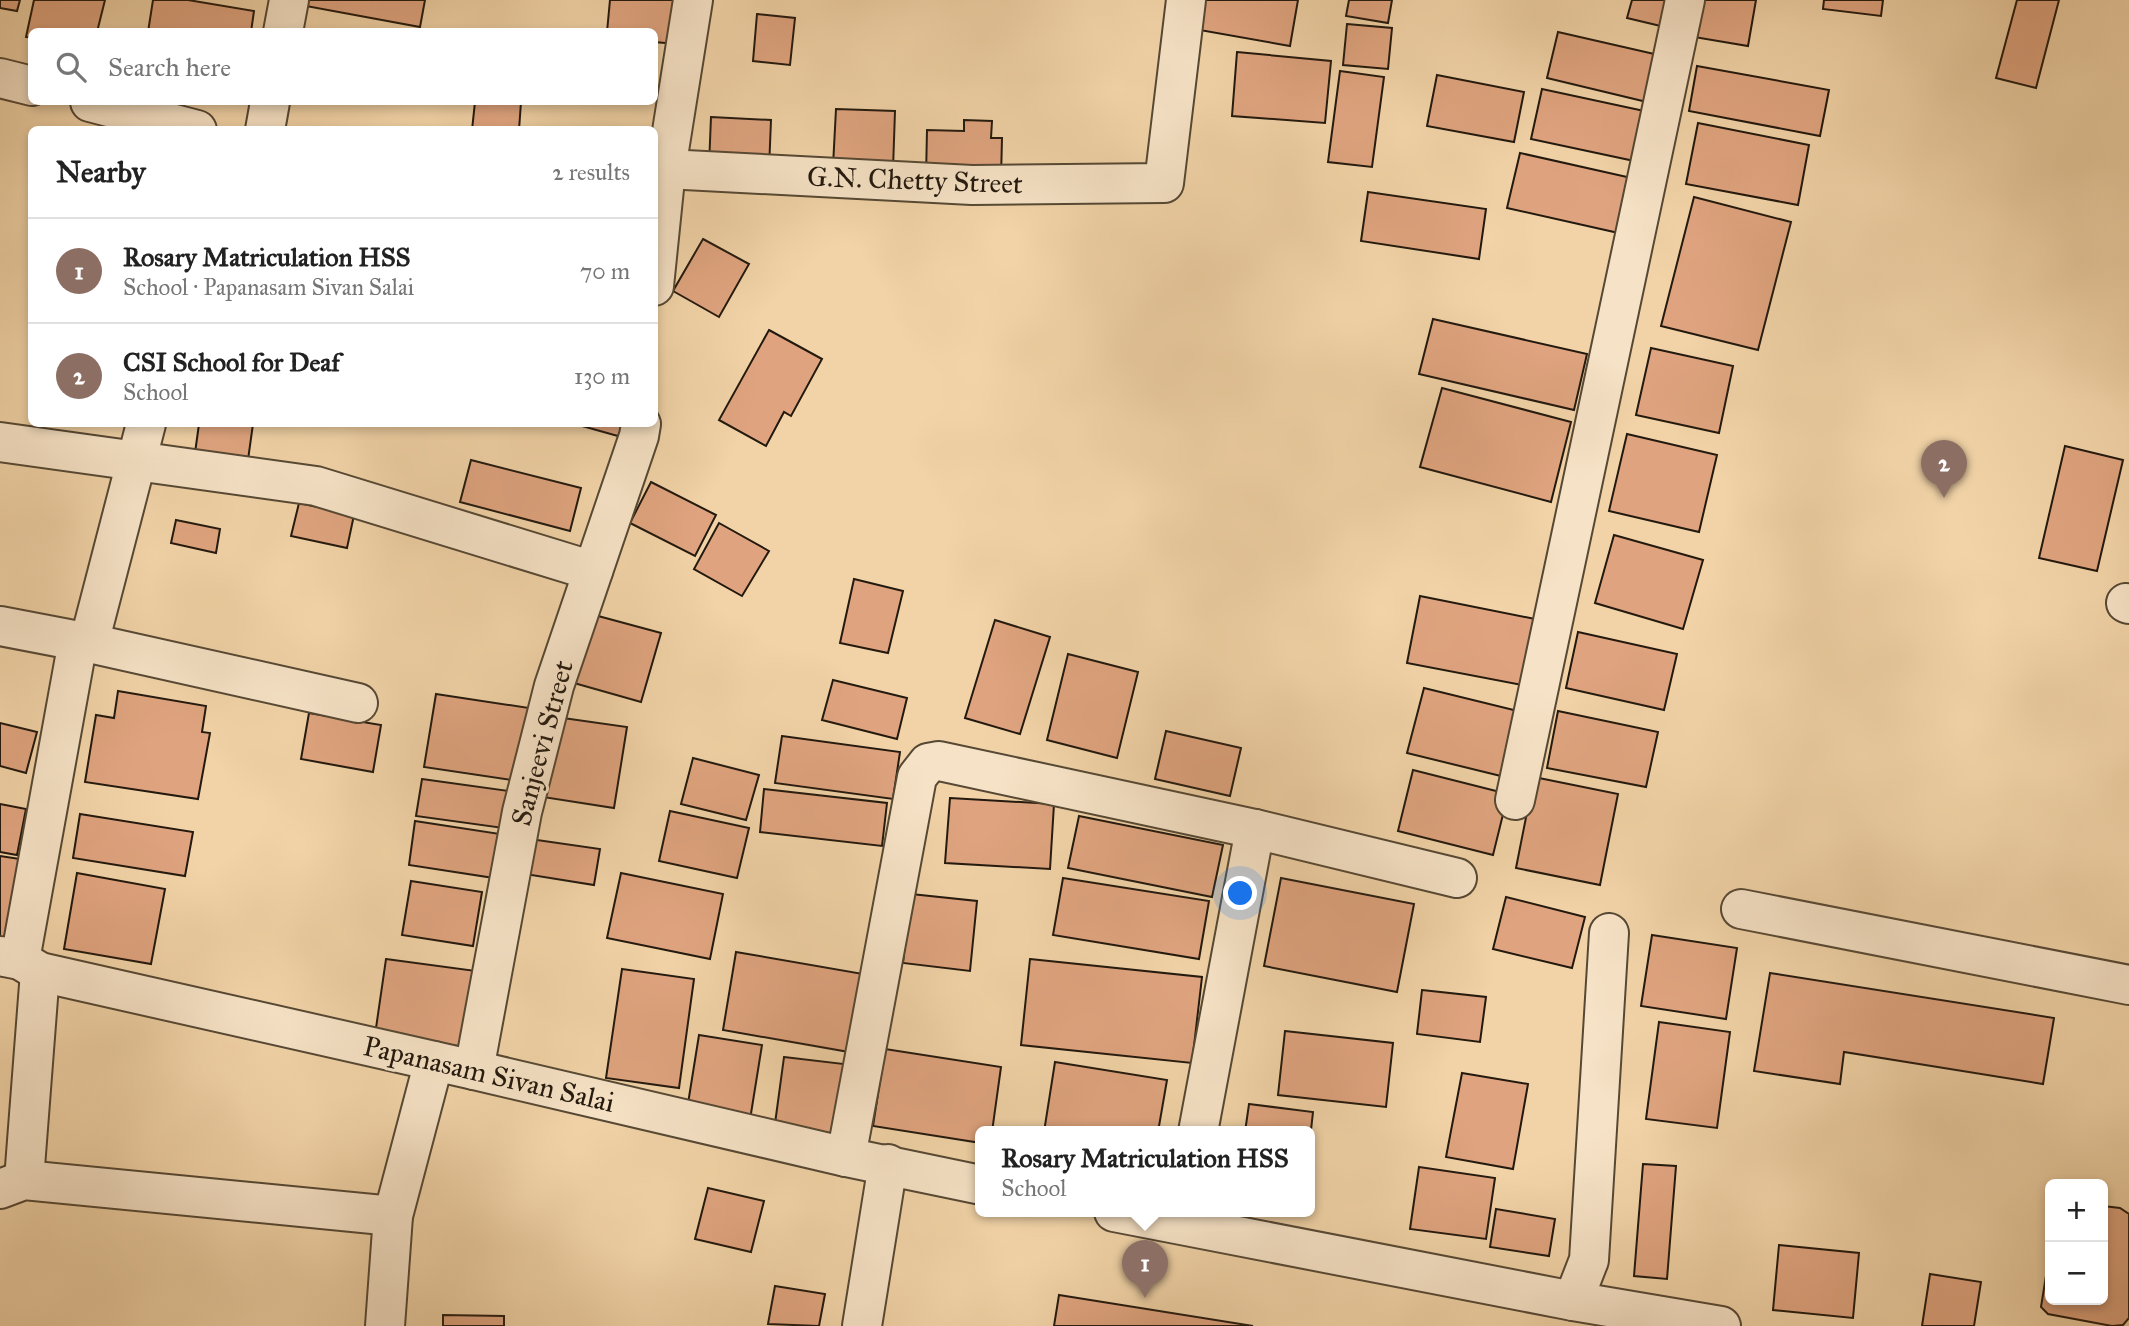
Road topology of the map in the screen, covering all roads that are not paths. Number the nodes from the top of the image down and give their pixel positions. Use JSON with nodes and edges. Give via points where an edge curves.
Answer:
{"nodes":[{"id":1,"x":289,"y":0,"type":"edge"},
{"id":2,"x":693,"y":0,"type":"edge"},
{"id":3,"x":1186,"y":0,"type":"edge"},
{"id":4,"x":1685,"y":0,"type":"edge"},
{"id":5,"x":284,"y":28,"type":"edge"},
{"id":6,"x":0,"y":78,"type":"edge"},
{"id":7,"x":28,"y":85,"type":"edge"},
{"id":8,"x":101,"y":105,"type":"edge"},
{"id":9,"x":269,"y":105,"type":"edge"},
{"id":10,"x":182,"y":126,"type":"edge"},
{"id":11,"x":266,"y":126,"type":"edge"},
{"id":12,"x":666,"y":169,"type":"junction"},
{"id":13,"x":658,"y":210,"type":"edge"},
{"id":14,"x":145,"y":427,"type":"edge"},
{"id":15,"x":640,"y":427,"type":"edge"},
{"id":16,"x":0,"y":442,"type":"edge"},
{"id":17,"x":136,"y":461,"type":"junction"},
{"id":18,"x":593,"y":571,"type":"junction"},
{"id":19,"x":0,"y":626,"type":"edge"},
{"id":20,"x":83,"y":642,"type":"junction"},
{"id":21,"x":358,"y":703,"type":"dead end"},
{"id":22,"x":1515,"y":800,"type":"dead end"},
{"id":23,"x":1255,"y":829,"type":"junction"},
{"id":24,"x":1457,"y":878,"type":"dead end"},
{"id":25,"x":1741,"y":909,"type":"dead end"},
{"id":26,"x":1609,"y":933,"type":"dead end"},
{"id":27,"x":20,"y":962,"type":"edge"},
{"id":28,"x":2129,"y":985,"type":"edge"},
{"id":29,"x":434,"y":1061,"type":"junction"},
{"id":30,"x":474,"y":1070,"type":"junction"},
{"id":31,"x":1199,"y":1126,"type":"edge"},
{"id":32,"x":846,"y":1157,"type":"junction"},
{"id":33,"x":888,"y":1164,"type":"junction"},
{"id":34,"x":12,"y":1184,"type":"edge"},
{"id":35,"x":975,"y":1184,"type":"edge"},
{"id":36,"x":393,"y":1216,"type":"junction"},
{"id":37,"x":1182,"y":1218,"type":"edge"},
{"id":38,"x":1573,"y":1301,"type":"junction"},
{"id":39,"x":385,"y":1326,"type":"edge"},
{"id":40,"x":862,"y":1326,"type":"edge"},
{"id":41,"x":1721,"y":1326,"type":"edge"}],
"edges":[{"from":1,"to":5,"type":"street"},
{"from":2,"to":12,"type":"street"},
{"from":3,"to":12,"type":"street","name":"G.N. Chetty Street","via":[[1164,183],[972,185]]},
{"from":4,"to":22,"type":"street"},
{"from":6,"to":7,"type":"street"},
{"from":8,"to":10,"type":"street"},
{"from":9,"to":11,"type":"street"},
{"from":12,"to":13,"type":"street"},
{"from":14,"to":17,"type":"street"},
{"from":15,"to":18,"type":"street","name":"Sanjeevi Street"},
{"from":16,"to":17,"type":"street"},
{"from":17,"to":18,"type":"street","via":[[316,486]]},
{"from":17,"to":20,"type":"street"},
{"from":18,"to":30,"type":"street","name":"Sanjeevi Street","via":[[554,686],[522,812]]},
{"from":19,"to":20,"type":"street"},
{"from":20,"to":21,"type":"street"},
{"from":20,"to":27,"type":"street"},
{"from":23,"to":24,"type":"street"},
{"from":23,"to":31,"type":"street"},
{"from":23,"to":32,"type":"street","via":[[939,761],[928,763],[917,777]]},
{"from":25,"to":28,"type":"street"},
{"from":26,"to":38,"type":"street","via":[[1589,1260]]},
{"from":27,"to":29,"type":"street","name":"Papanasam Sivan Salai"},
{"from":27,"to":34,"type":"street"},
{"from":29,"to":30,"type":"street","name":"Papanasam Sivan Salai"},
{"from":29,"to":36,"type":"street"},
{"from":30,"to":32,"type":"street","name":"Papanasam Sivan Salai"},
{"from":32,"to":33,"type":"street","name":"Papanasam Sivan Salai"},
{"from":33,"to":35,"type":"street","name":"Papanasam Sivan Salai"},
{"from":33,"to":40,"type":"street"},
{"from":34,"to":36,"type":"street"},
{"from":36,"to":39,"type":"street"},
{"from":37,"to":38,"type":"street"},
{"from":38,"to":41,"type":"street"}]}
